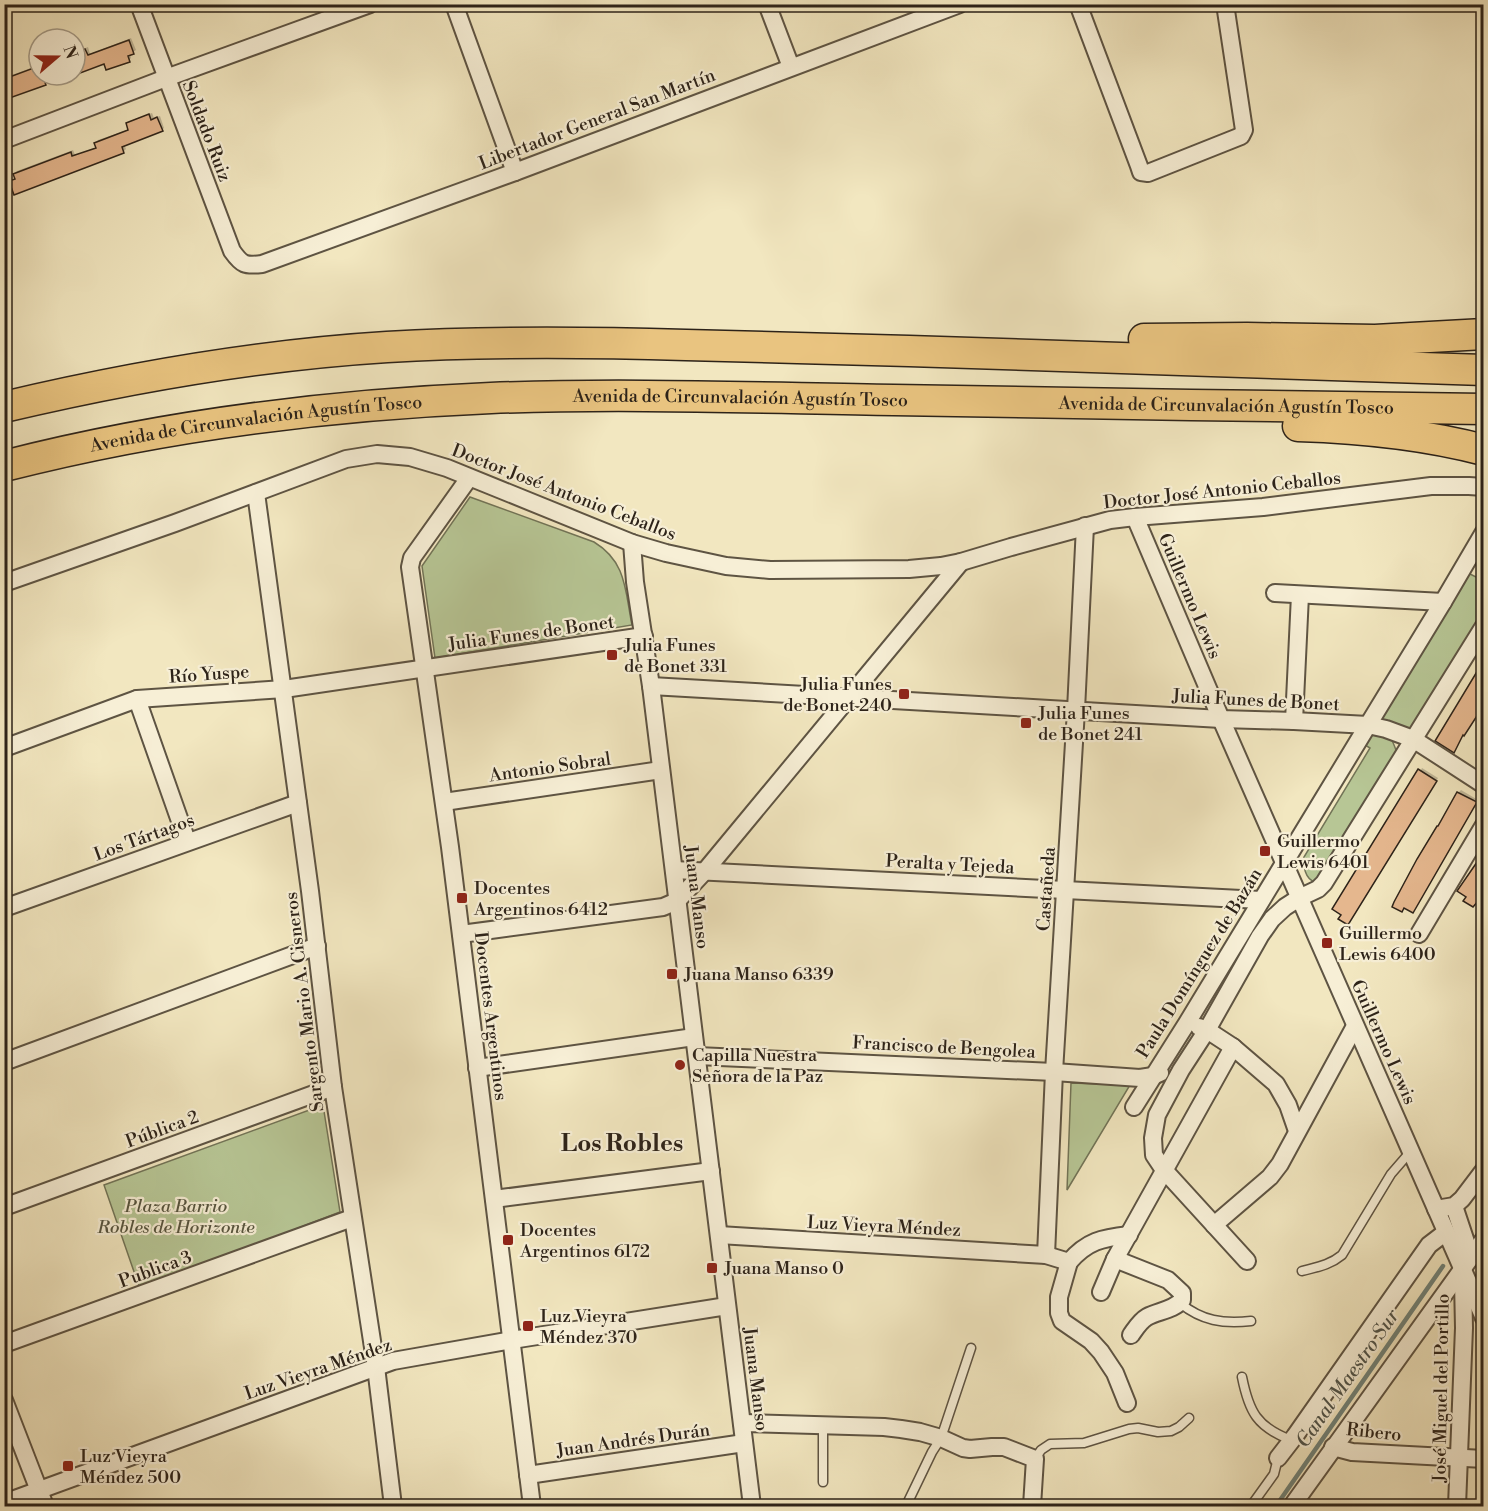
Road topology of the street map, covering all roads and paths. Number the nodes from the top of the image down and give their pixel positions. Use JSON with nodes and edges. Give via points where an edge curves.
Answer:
{"nodes":[{"id":1,"x":139,"y":4,"type":"edge"},
{"id":2,"x":370,"y":4,"type":"edge"},
{"id":3,"x":454,"y":4,"type":"edge"},
{"id":4,"x":767,"y":4,"type":"edge"},
{"id":5,"x":960,"y":4,"type":"edge"},
{"id":6,"x":1078,"y":4,"type":"edge"},
{"id":7,"x":1225,"y":4,"type":"edge"},
{"id":8,"x":791,"y":67,"type":"junction"},
{"id":9,"x":166,"y":78,"type":"junction"},
{"id":10,"x":4,"y":140,"type":"edge"},
{"id":11,"x":515,"y":172,"type":"junction"},
{"id":12,"x":247,"y":266,"type":"joint"},
{"id":13,"x":1480,"y":333,"type":"edge"},
{"id":14,"x":482,"y":344,"type":"junction"},
{"id":15,"x":1484,"y":370,"type":"edge"},
{"id":16,"x":916,"y":401,"type":"junction"},
{"id":17,"x":4,"y":407,"type":"edge"},
{"id":18,"x":1484,"y":409,"type":"edge"},
{"id":19,"x":1484,"y":450,"type":"edge"},
{"id":20,"x":4,"y":466,"type":"edge"},
{"id":21,"x":469,"y":478,"type":"junction"},
{"id":22,"x":1484,"y":487,"type":"edge"},
{"id":23,"x":256,"y":493,"type":"junction"},
{"id":24,"x":1135,"y":517,"type":"junction"},
{"id":25,"x":1085,"y":526,"type":"junction"},
{"id":26,"x":1484,"y":532,"type":"edge"},
{"id":27,"x":632,"y":543,"type":"junction"},
{"id":28,"x":961,"y":562,"type":"junction"},
{"id":29,"x":4,"y":583,"type":"edge"},
{"id":30,"x":1275,"y":593,"type":"dead end"},
{"id":31,"x":1300,"y":595,"type":"junction"},
{"id":32,"x":1443,"y":602,"type":"junction"},
{"id":33,"x":1484,"y":626,"type":"edge"},
{"id":34,"x":644,"y":636,"type":"junction"},
{"id":35,"x":424,"y":668,"type":"junction"},
{"id":36,"x":651,"y":686,"type":"junction"},
{"id":37,"x":284,"y":689,"type":"junction"},
{"id":38,"x":847,"y":698,"type":"junction"},
{"id":39,"x":137,"y":699,"type":"junction"},
{"id":40,"x":1076,"y":710,"type":"junction"},
{"id":41,"x":1221,"y":719,"type":"junction"},
{"id":42,"x":1294,"y":721,"type":"junction"},
{"id":43,"x":1368,"y":725,"type":"junction"},
{"id":44,"x":1413,"y":739,"type":"junction"},
{"id":45,"x":4,"y":748,"type":"edge"},
{"id":46,"x":661,"y":770,"type":"junction"},
{"id":47,"x":1484,"y":785,"type":"edge"},
{"id":48,"x":444,"y":802,"type":"junction"},
{"id":49,"x":298,"y":803,"type":"junction"},
{"id":50,"x":1484,"y":825,"type":"edge"},
{"id":51,"x":187,"y":842,"type":"junction"},
{"id":52,"x":1284,"y":863,"type":"junction"},
{"id":53,"x":674,"y":870,"type":"junction"},
{"id":54,"x":705,"y":871,"type":"junction"},
{"id":55,"x":1066,"y":890,"type":"junction"},
{"id":56,"x":1299,"y":898,"type":"junction"},
{"id":57,"x":1261,"y":900,"type":"junction"},
{"id":58,"x":677,"y":901,"type":"junction"},
{"id":59,"x":4,"y":908,"type":"edge"},
{"id":60,"x":461,"y":934,"type":"junction"},
{"id":61,"x":1419,"y":934,"type":"dead end"},
{"id":62,"x":317,"y":946,"type":"junction"},
{"id":63,"x":1187,"y":1023,"type":"junction"},
{"id":64,"x":1355,"y":1026,"type":"junction"},
{"id":65,"x":1207,"y":1030,"type":"junction"},
{"id":66,"x":694,"y":1037,"type":"junction"},
{"id":67,"x":1233,"y":1047,"type":"junction"},
{"id":68,"x":697,"y":1056,"type":"junction"},
{"id":69,"x":4,"y":1062,"type":"edge"},
{"id":70,"x":477,"y":1068,"type":"junction"},
{"id":71,"x":1181,"y":1070,"type":"junction"},
{"id":72,"x":1054,"y":1072,"type":"junction"},
{"id":73,"x":1153,"y":1076,"type":"junction"},
{"id":74,"x":333,"y":1087,"type":"junction"},
{"id":75,"x":1134,"y":1107,"type":"dead end"},
{"id":76,"x":1297,"y":1131,"type":"junction"},
{"id":77,"x":1411,"y":1151,"type":"junction"},
{"id":78,"x":1164,"y":1170,"type":"junction"},
{"id":79,"x":1484,"y":1170,"type":"edge"},
{"id":80,"x":711,"y":1171,"type":"junction"},
{"id":81,"x":494,"y":1199,"type":"junction"},
{"id":82,"x":1454,"y":1206,"type":"junction"},
{"id":83,"x":4,"y":1207,"type":"edge"},
{"id":84,"x":1436,"y":1209,"type":"junction"},
{"id":85,"x":352,"y":1218,"type":"junction"},
{"id":86,"x":1214,"y":1225,"type":"junction"},
{"id":87,"x":1446,"y":1232,"type":"junction"},
{"id":88,"x":1128,"y":1234,"type":"junction"},
{"id":89,"x":719,"y":1235,"type":"junction"},
{"id":90,"x":1484,"y":1239,"type":"edge"},
{"id":91,"x":1046,"y":1255,"type":"junction"},
{"id":92,"x":1115,"y":1259,"type":"junction"},
{"id":93,"x":1246,"y":1261,"type":"dead end"},
{"id":94,"x":1069,"y":1262,"type":"junction"},
{"id":95,"x":1472,"y":1262,"type":"edge"},
{"id":96,"x":1302,"y":1271,"type":"dead end"},
{"id":97,"x":1101,"y":1292,"type":"dead end"},
{"id":98,"x":1180,"y":1302,"type":"junction"},
{"id":99,"x":728,"y":1306,"type":"junction"},
{"id":100,"x":1484,"y":1318,"type":"edge"},
{"id":101,"x":1251,"y":1322,"type":"dead end"},
{"id":102,"x":1131,"y":1335,"type":"dead end"},
{"id":103,"x":512,"y":1340,"type":"junction"},
{"id":104,"x":4,"y":1344,"type":"edge"},
{"id":105,"x":971,"y":1347,"type":"dead end"},
{"id":106,"x":376,"y":1367,"type":"junction"},
{"id":107,"x":1242,"y":1377,"type":"dead end"},
{"id":108,"x":4,"y":1400,"type":"edge"},
{"id":109,"x":1127,"y":1403,"type":"dead end"},
{"id":110,"x":1189,"y":1418,"type":"dead end"},
{"id":111,"x":742,"y":1423,"type":"junction"},
{"id":112,"x":823,"y":1426,"type":"junction"},
{"id":113,"x":941,"y":1438,"type":"junction"},
{"id":114,"x":1291,"y":1440,"type":"junction"},
{"id":115,"x":744,"y":1443,"type":"junction"},
{"id":116,"x":1333,"y":1447,"type":"junction"},
{"id":117,"x":1278,"y":1458,"type":"joint"},
{"id":118,"x":1459,"y":1458,"type":"junction"},
{"id":119,"x":1035,"y":1459,"type":"junction"},
{"id":120,"x":1484,"y":1459,"type":"edge"},
{"id":121,"x":528,"y":1475,"type":"junction"},
{"id":122,"x":823,"y":1482,"type":"dead end"},
{"id":123,"x":42,"y":1498,"type":"edge"},
{"id":124,"x":4,"y":1503,"type":"edge"},
{"id":125,"x":393,"y":1506,"type":"edge"},
{"id":126,"x":532,"y":1506,"type":"edge"},
{"id":127,"x":752,"y":1506,"type":"edge"},
{"id":128,"x":906,"y":1506,"type":"edge"},
{"id":129,"x":1032,"y":1506,"type":"edge"},
{"id":130,"x":1251,"y":1506,"type":"edge"},
{"id":131,"x":1292,"y":1506,"type":"edge"},
{"id":132,"x":1457,"y":1506,"type":"edge"}],
"edges":[{"from":1,"to":9,"type":"street","name":"Soldado Ruiz"},
{"from":2,"to":9,"type":"street"},
{"from":3,"to":11,"type":"street"},
{"from":4,"to":8,"type":"street"},
{"from":5,"to":8,"type":"street","name":"Libertador General San Martín"},
{"from":6,"to":7,"type":"street","via":[[1141,172],[1148,172],[1241,136],[1244,130]]},
{"from":8,"to":11,"type":"street","name":"Libertador General San Martín"},
{"from":9,"to":10,"type":"street"},
{"from":9,"to":12,"type":"street","name":"Soldado Ruiz","via":[[232,251]]},
{"from":11,"to":12,"type":"street","name":"Libertador General San Martín","via":[[262,264]]},
{"from":13,"to":14,"type":"highway","via":[[1375,340],[1153,339],[639,324]]},
{"from":14,"to":15,"type":"highway","via":[[756,346]]},
{"from":14,"to":17,"type":"highway","via":[[387,347],[250,360],[132,379]]},
{"from":16,"to":18,"type":"highway","name":"Avenida de Circunvalación Agustín Tosco"},
{"from":16,"to":19,"type":"highway","via":[[1063,423],[1358,429],[1426,437]]},
{"from":16,"to":20,"type":"highway","name":"Avenida de Circunvalación Agustín Tosco","via":[[564,397],[399,403],[218,423]]},
{"from":21,"to":23,"type":"street","name":"Doctor José Antonio Ceballos","via":[[410,457],[377,454],[346,459]]},
{"from":21,"to":27,"type":"street","name":"Doctor José Antonio Ceballos"},
{"from":21,"to":35,"type":"street","name":"Docentes Argentinos","via":[[412,558]]},
{"from":22,"to":24,"type":"street","name":"Doctor José Antonio Ceballos","via":[[1431,486],[1263,507]]},
{"from":23,"to":29,"type":"street","name":"Doctor José Antonio Ceballos"},
{"from":23,"to":37,"type":"street","name":"Sargento Mario A. Cisneros"},
{"from":24,"to":25,"type":"street","name":"Doctor José Antonio Ceballos"},
{"from":24,"to":41,"type":"street","name":"Guillermo Lewis"},
{"from":25,"to":28,"type":"street","name":"Doctor José Antonio Ceballos"},
{"from":25,"to":40,"type":"street","name":"Castañeda"},
{"from":26,"to":32,"type":"street","name":"Paula Domínguez de Bazán"},
{"from":27,"to":28,"type":"street","name":"Doctor José Antonio Ceballos","via":[[689,559],[748,569],[909,569]]},
{"from":27,"to":34,"type":"street","name":"Juana Manso"},
{"from":28,"to":38,"type":"street"},
{"from":30,"to":31,"type":"street"},
{"from":31,"to":32,"type":"street"},
{"from":31,"to":42,"type":"street"},
{"from":32,"to":43,"type":"street","name":"Paula Domínguez de Bazán"},
{"from":33,"to":44,"type":"street"},
{"from":34,"to":35,"type":"street","name":"Julia Funes de Bonet"},
{"from":34,"to":36,"type":"street","name":"Juana Manso"},
{"from":35,"to":37,"type":"street","name":"Río Yuspe"},
{"from":35,"to":48,"type":"street","name":"Docentes Argentinos"},
{"from":36,"to":38,"type":"street","name":"Julia Funes de Bonet"},
{"from":36,"to":46,"type":"street","name":"Juana Manso"},
{"from":37,"to":39,"type":"street","name":"Río Yuspe"},
{"from":37,"to":49,"type":"street","name":"Sargento Mario A. Cisneros"},
{"from":38,"to":40,"type":"street","name":"Julia Funes de Bonet"},
{"from":38,"to":54,"type":"street"},
{"from":39,"to":45,"type":"street","name":"Río Yuspe"},
{"from":39,"to":51,"type":"street"},
{"from":40,"to":41,"type":"street","name":"Julia Funes de Bonet"},
{"from":40,"to":55,"type":"street","name":"Castañeda"},
{"from":41,"to":42,"type":"street","name":"Julia Funes de Bonet"},
{"from":41,"to":52,"type":"street","name":"Guillermo Lewis"},
{"from":42,"to":43,"type":"street","name":"Julia Funes de Bonet"},
{"from":43,"to":44,"type":"street","name":"Julia Funes de Bonet"},
{"from":43,"to":52,"type":"street","name":"Paula Domínguez de Bazán"},
{"from":44,"to":47,"type":"street","name":"Julia Funes de Bonet"},
{"from":44,"to":56,"type":"street","via":[[1324,883]]},
{"from":46,"to":48,"type":"street","name":"Antonio Sobral"},
{"from":46,"to":53,"type":"street","name":"Juana Manso"},
{"from":48,"to":60,"type":"street","name":"Docentes Argentinos"},
{"from":49,"to":51,"type":"street","name":"Los Tártagos"},
{"from":49,"to":62,"type":"street","name":"Sargento Mario A. Cisneros"},
{"from":50,"to":61,"type":"street"},
{"from":51,"to":59,"type":"street","name":"Los Tártagos"},
{"from":52,"to":56,"type":"street","name":"Guillermo Lewis"},
{"from":52,"to":57,"type":"street","name":"Paula Domínguez de Bazán"},
{"from":53,"to":54,"type":"street","name":"Peralta y Tejeda"},
{"from":53,"to":58,"type":"street","name":"Juana Manso"},
{"from":54,"to":55,"type":"street","name":"Peralta y Tejeda"},
{"from":54,"to":58,"type":"street"},
{"from":55,"to":57,"type":"street","name":"Peralta y Tejeda"},
{"from":55,"to":72,"type":"street","name":"Castañeda"},
{"from":56,"to":64,"type":"street","name":"Guillermo Lewis"},
{"from":56,"to":65,"type":"street","via":[[1272,919],[1260,936]]},
{"from":57,"to":63,"type":"street","name":"Paula Domínguez de Bazán"},
{"from":58,"to":60,"type":"street","via":[[663,907]]},
{"from":58,"to":66,"type":"street","name":"Juana Manso"},
{"from":60,"to":70,"type":"street","name":"Docentes Argentinos"},
{"from":62,"to":69,"type":"street"},
{"from":62,"to":74,"type":"street","name":"Sargento Mario A. Cisneros"},
{"from":63,"to":65,"type":"street"},
{"from":63,"to":73,"type":"street","name":"Paula Domínguez de Bazán"},
{"from":64,"to":76,"type":"street"},
{"from":64,"to":77,"type":"street","name":"Guillermo Lewis"},
{"from":65,"to":67,"type":"street"},
{"from":65,"to":71,"type":"street"},
{"from":66,"to":68,"type":"street","name":"Juana Manso"},
{"from":66,"to":70,"type":"street"},
{"from":67,"to":76,"type":"street","via":[[1276,1084]]},
{"from":67,"to":78,"type":"street"},
{"from":68,"to":72,"type":"street","name":"Francisco de Bengolea"},
{"from":68,"to":80,"type":"street","name":"Juana Manso"},
{"from":70,"to":81,"type":"street","name":"Docentes Argentinos"},
{"from":71,"to":73,"type":"street","name":"Francisco de Bengolea","via":[[1171,1069]]},
{"from":71,"to":78,"type":"street","via":[[1155,1126],[1154,1155]]},
{"from":72,"to":73,"type":"street","name":"Francisco de Bengolea"},
{"from":72,"to":91,"type":"street","name":"Castañeda"},
{"from":73,"to":75,"type":"street","name":"Paula Domínguez de Bazán"},
{"from":74,"to":83,"type":"street","name":"Pública 2"},
{"from":74,"to":85,"type":"street","name":"Sargento Mario A. Cisneros"},
{"from":76,"to":86,"type":"street","via":[[1270,1177]]},
{"from":77,"to":84,"type":"street","name":"Guillermo Lewis"},
{"from":77,"to":96,"type":"lane","via":[[1391,1174],[1342,1255]]},
{"from":78,"to":86,"type":"street"},
{"from":78,"to":88,"type":"street"},
{"from":79,"to":82,"type":"street"},
{"from":80,"to":81,"type":"street"},
{"from":80,"to":89,"type":"street","name":"Juana Manso"},
{"from":81,"to":103,"type":"street","name":"Docentes Argentinos"},
{"from":82,"to":84,"type":"street"},
{"from":82,"to":95,"type":"street"},
{"from":84,"to":87,"type":"street","name":"Guillermo Lewis"},
{"from":85,"to":104,"type":"street","name":"Publica 3"},
{"from":85,"to":106,"type":"street","name":"Sargento Mario A. Cisneros"},
{"from":86,"to":93,"type":"street"},
{"from":87,"to":95,"type":"street","name":"Guillermo Lewis"},
{"from":87,"to":114,"type":"street","via":[[1429,1245]]},
{"from":88,"to":92,"type":"street"},
{"from":88,"to":94,"type":"street","via":[[1088,1245]]},
{"from":89,"to":91,"type":"street","name":"Luz Vieyra Méndez"},
{"from":89,"to":99,"type":"street","name":"Juana Manso"},
{"from":90,"to":95,"type":"street"},
{"from":91,"to":94,"type":"street","name":"Luz Vieyra Méndez"},
{"from":92,"to":97,"type":"street"},
{"from":92,"to":98,"type":"street","via":[[1168,1280],[1182,1293]]},
{"from":94,"to":109,"type":"street","via":[[1059,1297],[1062,1321],[1101,1352]]},
{"from":95,"to":100,"type":"street","name":"Guillermo Lewis"},
{"from":95,"to":116,"type":"street"},
{"from":95,"to":118,"type":"street","name":"José Miguel del Portillo","via":[[1464,1328]]},
{"from":98,"to":101,"type":"lane","via":[[1191,1312],[1211,1320]]},
{"from":98,"to":102,"type":"street","via":[[1147,1317]]},
{"from":99,"to":103,"type":"street","name":"Luz Vieyra Méndez"},
{"from":99,"to":111,"type":"street","name":"Juana Manso"},
{"from":103,"to":106,"type":"street","name":"Luz Vieyra Méndez"},
{"from":103,"to":121,"type":"street","name":"Docentes Argentinos"},
{"from":105,"to":113,"type":"lane"},
{"from":106,"to":123,"type":"street","name":"Luz Vieyra Méndez"},
{"from":106,"to":125,"type":"street","name":"Sargento Mario A. Cisneros"},
{"from":107,"to":114,"type":"lane","via":[[1254,1415],[1276,1435]]},
{"from":108,"to":123,"type":"street"},
{"from":110,"to":119,"type":"lane","via":[[1171,1431],[1138,1428],[1084,1443],[1050,1444]]},
{"from":111,"to":112,"type":"street"},
{"from":111,"to":115,"type":"street","name":"Juana Manso"},
{"from":112,"to":113,"type":"street","via":[[884,1427]]},
{"from":112,"to":122,"type":"lane"},
{"from":113,"to":119,"type":"street","via":[[963,1448],[1004,1447]]},
{"from":113,"to":128,"type":"lane"},
{"from":114,"to":117,"type":"street"},
{"from":115,"to":121,"type":"street","name":"Juan Andrés Durán"},
{"from":115,"to":127,"type":"street","name":"Juana Manso"},
{"from":116,"to":118,"type":"street","name":"Ribero","via":[[1352,1452]]},
{"from":116,"to":131,"type":"street"},
{"from":117,"to":130,"type":"lane","via":[[1274,1474]]},
{"from":118,"to":120,"type":"street","name":"Ribero"},
{"from":118,"to":132,"type":"street","name":"José Miguel del Portillo"},
{"from":119,"to":129,"type":"street"},
{"from":121,"to":126,"type":"street","name":"Docentes Argentinos"},
{"from":123,"to":124,"type":"street","name":"Luz Vieyra Méndez"}]}
